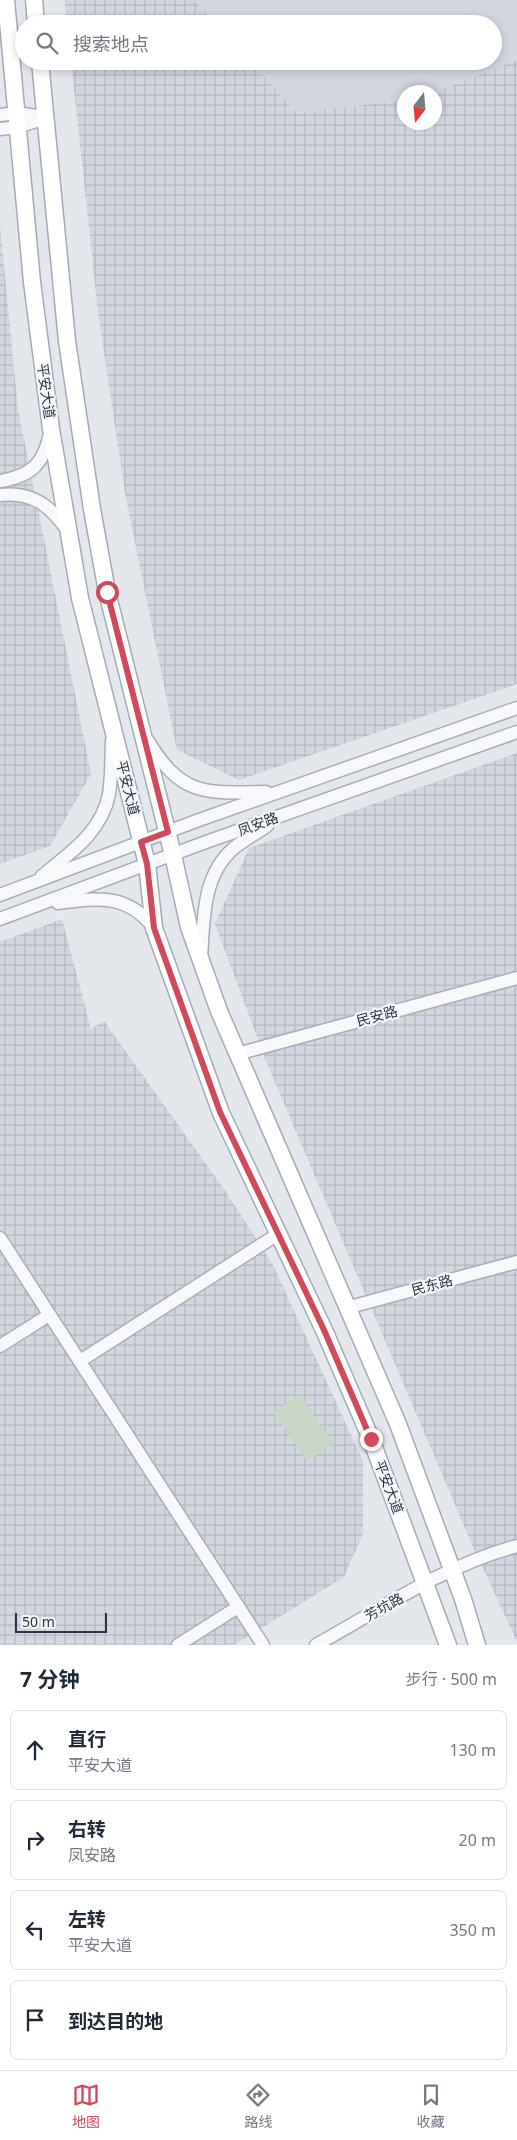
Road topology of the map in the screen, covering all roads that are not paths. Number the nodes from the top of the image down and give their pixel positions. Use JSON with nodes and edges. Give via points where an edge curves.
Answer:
{"nodes":[{"id":1,"x":6,"y":0,"type":"edge"},
{"id":2,"x":34,"y":0,"type":"edge"},
{"id":3,"x":35,"y":15,"type":"edge"},
{"id":4,"x":41,"y":70,"type":"edge"},
{"id":5,"x":0,"y":114,"type":"edge"},
{"id":6,"x":45,"y":118,"type":"junction"},
{"id":7,"x":17,"y":120,"type":"junction"},
{"id":8,"x":0,"y":129,"type":"edge"},
{"id":9,"x":51,"y":429,"type":"junction"},
{"id":10,"x":0,"y":482,"type":"edge"},
{"id":11,"x":0,"y":495,"type":"edge"},
{"id":12,"x":68,"y":532,"type":"junction"},
{"id":13,"x":517,"y":708,"type":"edge"},
{"id":14,"x":113,"y":727,"type":"junction"},
{"id":15,"x":142,"y":732,"type":"junction"},
{"id":16,"x":517,"y":732,"type":"edge"},
{"id":17,"x":278,"y":792,"type":"junction"},
{"id":18,"x":285,"y":814,"type":"junction"},
{"id":19,"x":168,"y":832,"type":"junction"},
{"id":20,"x":141,"y":842,"type":"junction"},
{"id":21,"x":173,"y":855,"type":"junction"},
{"id":22,"x":147,"y":864,"type":"junction"},
{"id":23,"x":35,"y":882,"type":"junction"},
{"id":24,"x":0,"y":895,"type":"edge"},
{"id":25,"x":38,"y":905,"type":"junction"},
{"id":26,"x":0,"y":919,"type":"edge"},
{"id":27,"x":154,"y":928,"type":"junction"},
{"id":28,"x":200,"y":960,"type":"junction"},
{"id":29,"x":517,"y":978,"type":"edge"},
{"id":30,"x":237,"y":1054,"type":"junction"},
{"id":31,"x":278,"y":1234,"type":"junction"},
{"id":32,"x":0,"y":1238,"type":"edge"},
{"id":33,"x":517,"y":1262,"type":"edge"},
{"id":34,"x":346,"y":1308,"type":"junction"},
{"id":35,"x":50,"y":1315,"type":"junction"},
{"id":36,"x":0,"y":1346,"type":"edge"},
{"id":37,"x":80,"y":1361,"type":"junction"},
{"id":38,"x":517,"y":1546,"type":"edge"},
{"id":39,"x":452,"y":1570,"type":"junction"},
{"id":40,"x":425,"y":1584,"type":"junction"},
{"id":41,"x":238,"y":1607,"type":"junction"},
{"id":42,"x":178,"y":1645,"type":"edge"},
{"id":43,"x":263,"y":1645,"type":"edge"},
{"id":44,"x":316,"y":1645,"type":"edge"},
{"id":45,"x":448,"y":1645,"type":"edge"},
{"id":46,"x":477,"y":1645,"type":"edge"}],
"edges":[{"from":1,"to":7,"type":"main road","name":"平安大道"},
{"from":2,"to":3,"type":"main road"},
{"from":4,"to":6,"type":"main road","name":"平安大道"},
{"from":5,"to":7,"type":"street"},
{"from":6,"to":7,"type":"street"},
{"from":6,"to":15,"type":"main road","name":"平安大道","via":[[67,341],[89,490],[107,592]]},
{"from":7,"to":8,"type":"street"},
{"from":7,"to":9,"type":"main road","name":"平安大道","via":[[32,282]]},
{"from":9,"to":10,"type":"street","via":[[46,451],[37,466],[21,477]]},
{"from":9,"to":12,"type":"main road","name":"平安大道"},
{"from":11,"to":12,"type":"street","via":[[25,495],[42,502],[56,514]]},
{"from":12,"to":14,"type":"main road","name":"平安大道","via":[[80,598]]},
{"from":13,"to":17,"type":"street","name":"凤安路"},
{"from":14,"to":20,"type":"main road","name":"平安大道"},
{"from":14,"to":23,"type":"street","via":[[110,784],[100,818],[80,844]]},
{"from":15,"to":17,"type":"street","via":[[170,773],[193,787],[219,793]]},
{"from":15,"to":19,"type":"main road","name":"平安大道"},
{"from":16,"to":18,"type":"street","name":"凤安路"},
{"from":17,"to":19,"type":"street","name":"凤安路"},
{"from":18,"to":21,"type":"street","name":"凤安路"},
{"from":18,"to":28,"type":"street","via":[[234,848],[219,866],[207,896]]},
{"from":19,"to":20,"type":"street","name":"凤安路"},
{"from":19,"to":21,"type":"main road","name":"平安大道"},
{"from":20,"to":22,"type":"main road","name":"平安大道"},
{"from":20,"to":23,"type":"street","name":"凤安路"},
{"from":21,"to":22,"type":"street","name":"凤安路"},
{"from":21,"to":28,"type":"main road","name":"平安大道"},
{"from":22,"to":25,"type":"street","name":"凤安路"},
{"from":22,"to":27,"type":"main road","name":"平安大道"},
{"from":23,"to":24,"type":"street","name":"凤安路"},
{"from":25,"to":26,"type":"street","name":"凤安路"},
{"from":25,"to":27,"type":"street","via":[[113,900],[132,908]]},
{"from":27,"to":31,"type":"main road","name":"平安大道","via":[[220,1112]]},
{"from":28,"to":30,"type":"main road","name":"平安大道"},
{"from":29,"to":30,"type":"street","name":"民安路"},
{"from":30,"to":34,"type":"main road","name":"平安大道"},
{"from":31,"to":37,"type":"street"},
{"from":31,"to":40,"type":"main road","name":"平安大道","via":[[371,1439]]},
{"from":32,"to":35,"type":"street"},
{"from":33,"to":34,"type":"street","name":"民东路"},
{"from":34,"to":39,"type":"main road","name":"平安大道","via":[[398,1424]]},
{"from":35,"to":36,"type":"street"},
{"from":35,"to":37,"type":"street"},
{"from":37,"to":41,"type":"street"},
{"from":38,"to":39,"type":"street","name":"芳坑路","via":[[487,1554]]},
{"from":39,"to":40,"type":"street","name":"芳坑路"},
{"from":39,"to":46,"type":"main road","name":"平安大道"},
{"from":40,"to":44,"type":"street","name":"芳坑路"},
{"from":40,"to":45,"type":"main road","name":"平安大道"},
{"from":41,"to":42,"type":"street"},
{"from":41,"to":43,"type":"street"}]}
